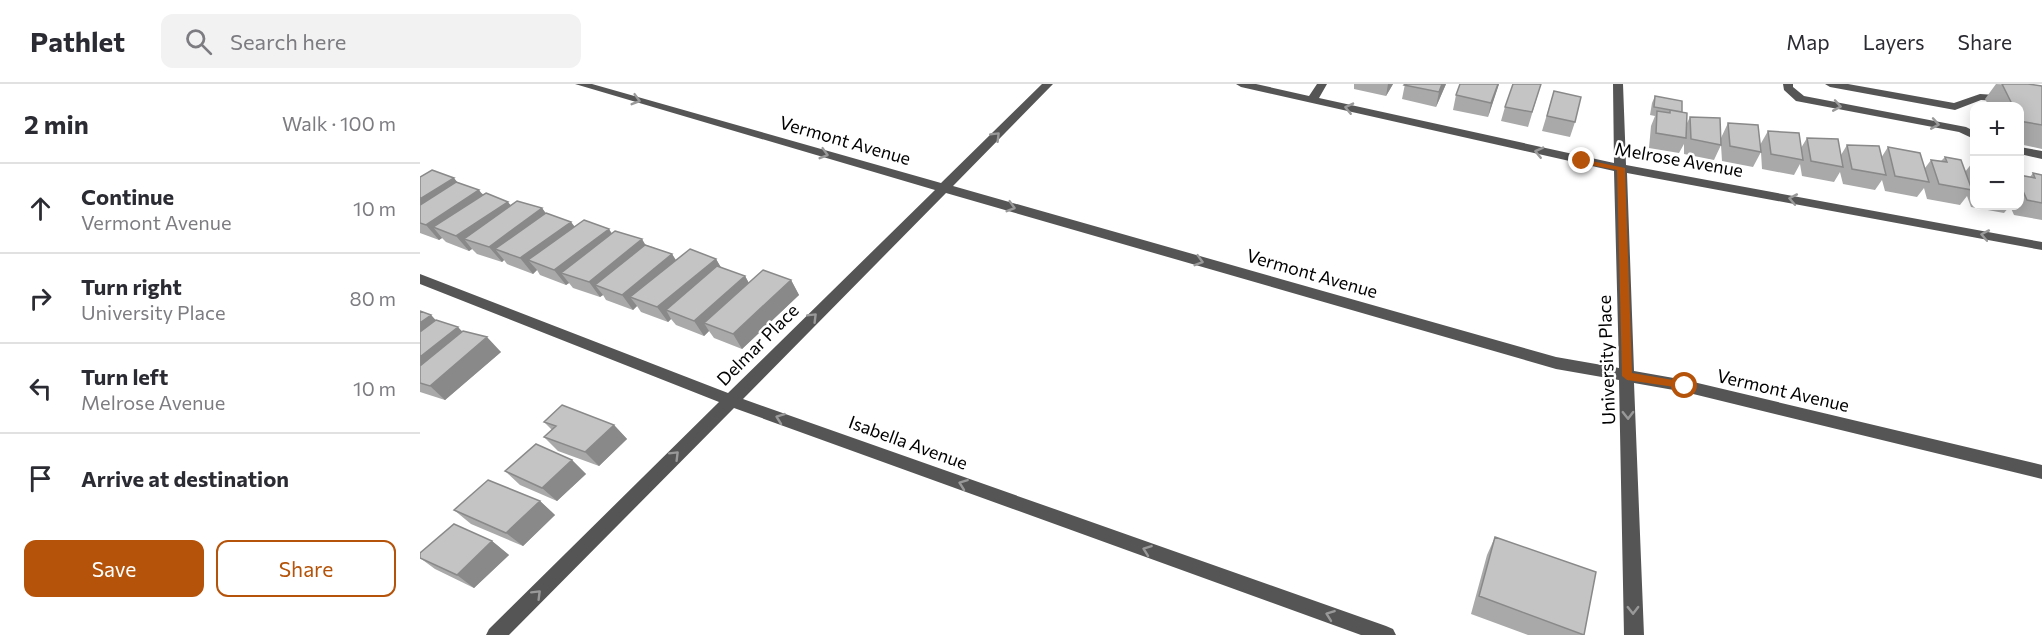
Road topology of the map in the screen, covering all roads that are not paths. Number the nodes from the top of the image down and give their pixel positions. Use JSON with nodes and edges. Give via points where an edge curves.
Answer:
{"nodes":[{"id":1,"x":580,"y":84,"type":"edge"},
{"id":2,"x":1048,"y":84,"type":"edge"},
{"id":3,"x":1241,"y":84,"type":"edge"},
{"id":4,"x":1322,"y":84,"type":"edge"},
{"id":5,"x":1618,"y":84,"type":"edge"},
{"id":6,"x":1788,"y":84,"type":"edge"},
{"id":7,"x":1830,"y":84,"type":"edge"},
{"id":8,"x":1312,"y":100,"type":"junction"},
{"id":9,"x":2042,"y":101,"type":"edge"},
{"id":10,"x":1955,"y":107,"type":"junction"},
{"id":11,"x":1962,"y":129,"type":"junction"},
{"id":12,"x":1970,"y":134,"type":"edge"},
{"id":13,"x":2024,"y":152,"type":"edge"},
{"id":14,"x":2042,"y":155,"type":"edge"},
{"id":15,"x":1621,"y":168,"type":"junction"},
{"id":16,"x":944,"y":188,"type":"junction"},
{"id":17,"x":2042,"y":246,"type":"edge"},
{"id":18,"x":420,"y":279,"type":"edge"},
{"id":19,"x":1627,"y":376,"type":"junction"},
{"id":20,"x":729,"y":400,"type":"junction"},
{"id":21,"x":2042,"y":472,"type":"edge"},
{"id":22,"x":496,"y":635,"type":"edge"},
{"id":23,"x":1386,"y":635,"type":"edge"},
{"id":24,"x":1634,"y":635,"type":"edge"}],
"edges":[{"from":1,"to":16,"type":"street","name":"Vermont Avenue","one_way":true},
{"from":16,"to":2,"type":"street","name":"Delmar Place","one_way":true},
{"from":3,"to":8,"type":"street","name":"Melrose Avenue"},
{"from":4,"to":8,"type":"street"},
{"from":5,"to":15,"type":"street","name":"University Place"},
{"from":6,"to":11,"type":"street","one_way":true,"via":[[1800,99]]},
{"from":7,"to":10,"type":"street"},
{"from":15,"to":8,"type":"street","name":"Melrose Avenue","one_way":true},
{"from":9,"to":10,"type":"street","via":[[1980,97]]},
{"from":10,"to":11,"type":"street"},
{"from":11,"to":12,"type":"street"},
{"from":13,"to":14,"type":"street"},
{"from":17,"to":15,"type":"street","name":"Melrose Avenue","one_way":true},
{"from":15,"to":19,"type":"street","name":"University Place"},
{"from":16,"to":19,"type":"street","name":"Vermont Avenue","one_way":true,"via":[[1556,363]]},
{"from":20,"to":16,"type":"street","name":"Delmar Place","one_way":true},
{"from":18,"to":20,"type":"street","name":"Isabella Avenue"},
{"from":19,"to":21,"type":"street","name":"Vermont Avenue","via":[[1685,386]]},
{"from":19,"to":24,"type":"street","name":"University Place","one_way":true},
{"from":22,"to":20,"type":"street","name":"Delmar Place","one_way":true},
{"from":23,"to":20,"type":"street","name":"Isabella Avenue","one_way":true}]}
